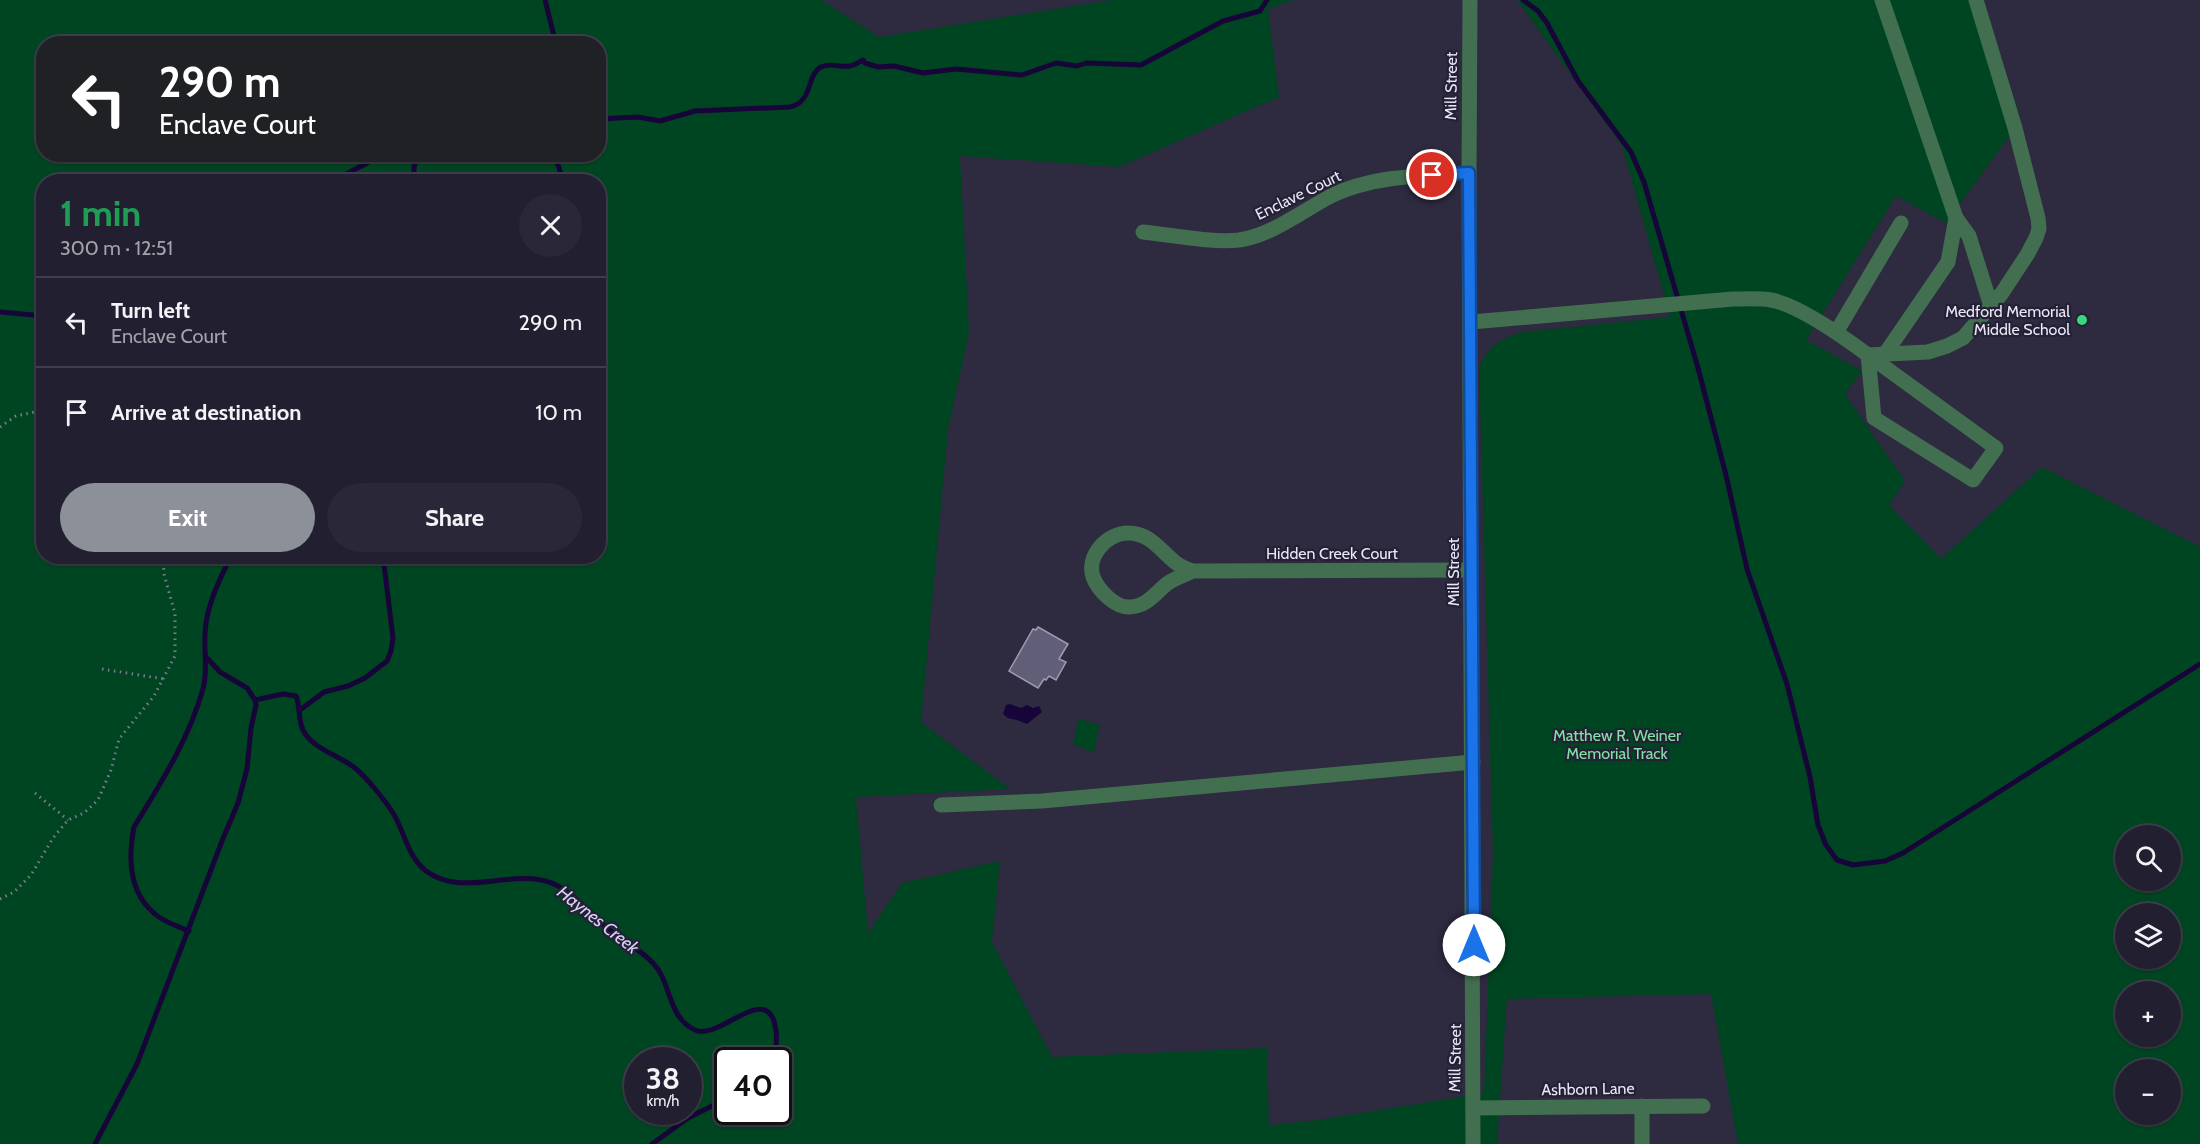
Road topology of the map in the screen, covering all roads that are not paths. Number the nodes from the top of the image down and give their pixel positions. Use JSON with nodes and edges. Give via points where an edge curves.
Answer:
{"nodes":[{"id":1,"x":1470,"y":0,"type":"edge"},
{"id":2,"x":1882,"y":0,"type":"edge"},
{"id":3,"x":1976,"y":0,"type":"edge"},
{"id":4,"x":1469,"y":173,"type":"junction"},
{"id":5,"x":1956,"y":218,"type":"junction"},
{"id":6,"x":1901,"y":223,"type":"dead end"},
{"id":7,"x":1143,"y":232,"type":"dead end"},
{"id":8,"x":1991,"y":306,"type":"junction"},
{"id":9,"x":1471,"y":322,"type":"junction"},
{"id":10,"x":1837,"y":331,"type":"junction"},
{"id":11,"x":1885,"y":354,"type":"junction"},
{"id":12,"x":1868,"y":355,"type":"junction"},
{"id":13,"x":1470,"y":570,"type":"junction"},
{"id":14,"x":1193,"y":571,"type":"junction"},
{"id":15,"x":1473,"y":762,"type":"junction"},
{"id":16,"x":941,"y":805,"type":"dead end"},
{"id":17,"x":1642,"y":1106,"type":"junction"},
{"id":18,"x":1703,"y":1106,"type":"dead end"},
{"id":19,"x":1473,"y":1108,"type":"junction"},
{"id":20,"x":1473,"y":1144,"type":"edge"},
{"id":21,"x":1642,"y":1144,"type":"edge"}],
"edges":[{"from":1,"to":4,"type":"street","name":"Mill Street"},
{"from":2,"to":5,"type":"street"},
{"from":3,"to":8,"type":"street","via":[[2039,229],[2027,255]]},
{"from":4,"to":7,"type":"street","name":"Enclave Court","via":[[1414,176],[1353,188],[1251,237],[1224,241]]},
{"from":4,"to":9,"type":"street","name":"Mill Street"},
{"from":5,"to":8,"type":"street","via":[[1969,236]]},
{"from":5,"to":11,"type":"street","via":[[1948,262]]},
{"from":6,"to":10,"type":"street"},
{"from":8,"to":11,"type":"street","via":[[1963,338],[1947,346],[1928,352]]},
{"from":9,"to":10,"type":"street","via":[[1733,299],[1772,300]]},
{"from":9,"to":13,"type":"street","name":"Mill Street"},
{"from":10,"to":12,"type":"street"},
{"from":11,"to":12,"type":"street"},
{"from":12,"to":12,"type":"street","via":[[1874,418],[1973,480],[1996,448]]},
{"from":13,"to":14,"type":"street","name":"Hidden Creek Court"},
{"from":13,"to":15,"type":"street","name":"Mill Street"},
{"from":14,"to":14,"type":"street","name":"Hidden Creek Court","via":[[1178,565],[1147,536],[1126,533],[1108,538],[1095,553],[1092,576],[1114,602],[1130,607],[1152,599],[1168,582]]},
{"from":15,"to":16,"type":"street","via":[[1042,801]]},
{"from":15,"to":19,"type":"street","name":"Mill Street"},
{"from":17,"to":18,"type":"street","name":"Ashborn Lane"},
{"from":17,"to":19,"type":"street","name":"Ashborn Lane"},
{"from":17,"to":21,"type":"street"},
{"from":19,"to":20,"type":"street","name":"Mill Street"}]}
